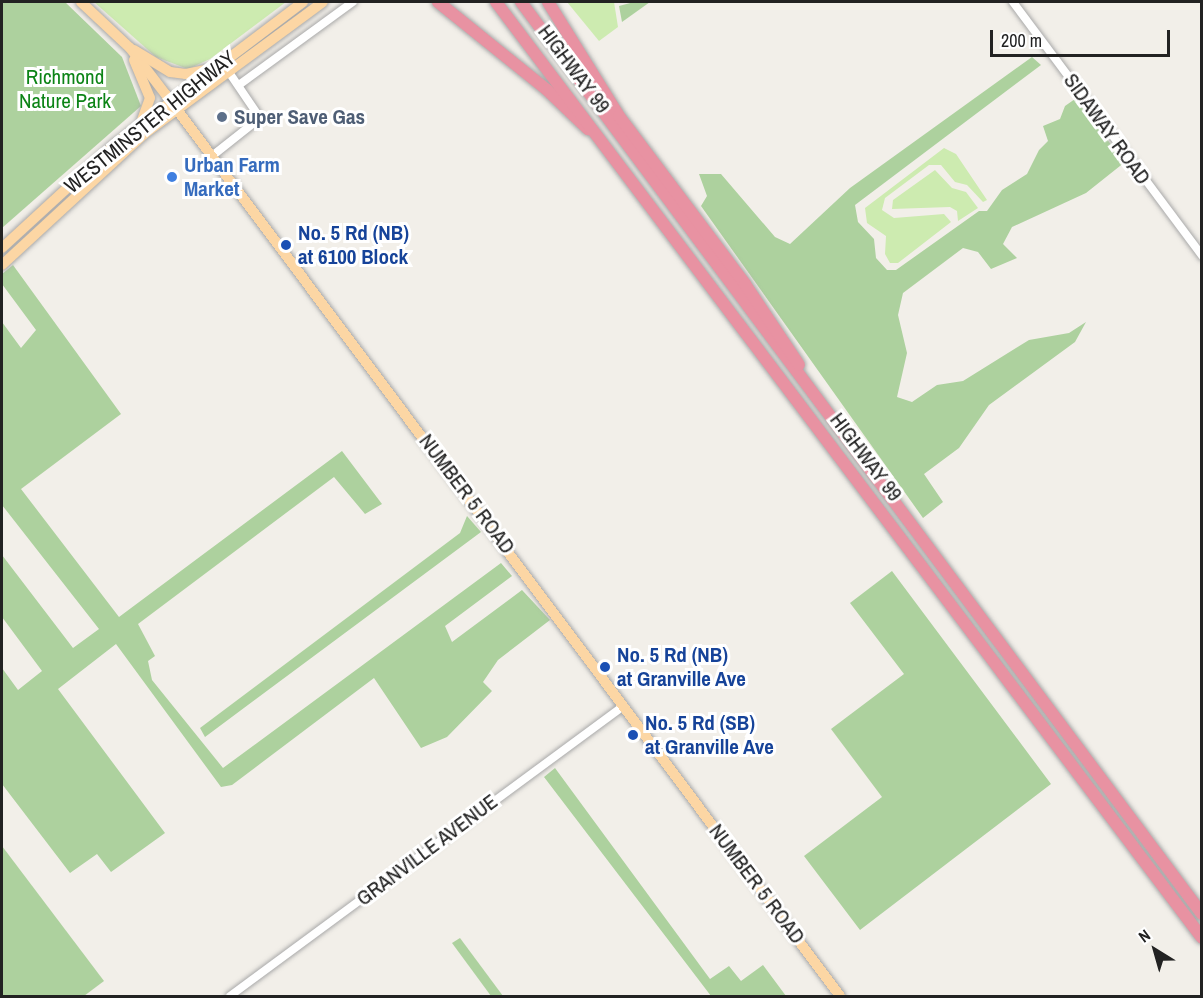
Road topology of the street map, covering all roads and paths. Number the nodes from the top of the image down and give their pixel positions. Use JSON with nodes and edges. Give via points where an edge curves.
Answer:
{"nodes":[{"id":1,"x":81,"y":2,"type":"edge"},
{"id":2,"x":303,"y":2,"type":"edge"},
{"id":3,"x":323,"y":2,"type":"edge"},
{"id":4,"x":353,"y":2,"type":"edge"},
{"id":5,"x":438,"y":2,"type":"edge"},
{"id":6,"x":496,"y":2,"type":"edge"},
{"id":7,"x":520,"y":2,"type":"edge"},
{"id":8,"x":548,"y":2,"type":"edge"},
{"id":9,"x":1013,"y":2,"type":"edge"},
{"id":10,"x":130,"y":48,"type":"junction"},
{"id":11,"x":213,"y":69,"type":"junction"},
{"id":12,"x":228,"y":71,"type":"junction"},
{"id":13,"x":239,"y":85,"type":"junction"},
{"id":14,"x":174,"y":105,"type":"junction"},
{"id":15,"x":138,"y":126,"type":"junction"},
{"id":16,"x":608,"y":146,"type":"junction"},
{"id":17,"x":212,"y":156,"type":"junction"},
{"id":18,"x":2,"y":248,"type":"edge"},
{"id":19,"x":1202,"y":256,"type":"edge"},
{"id":20,"x":2,"y":265,"type":"edge"},
{"id":21,"x":826,"y":412,"type":"junction"},
{"id":22,"x":624,"y":706,"type":"junction"},
{"id":23,"x":1202,"y":914,"type":"edge"},
{"id":24,"x":1202,"y":938,"type":"edge"},
{"id":25,"x":230,"y":996,"type":"edge"},
{"id":26,"x":840,"y":996,"type":"edge"}],
"edges":[{"from":1,"to":10,"type":"main road","name":"NUMBER 5 ROAD"},
{"from":2,"to":11,"type":"main road","name":"WESTMINSTER HIGHWAY"},
{"from":3,"to":12,"type":"main road","name":"WESTMINSTER HIGHWAY"},
{"from":4,"to":13,"type":"street","name":"WESTMINSTER HIGHWAY"},
{"from":5,"to":16,"type":"highway","via":[[547,90]]},
{"from":6,"to":16,"type":"highway","name":"HIGHWAY 99"},
{"from":7,"to":21,"type":"highway","name":"HIGHWAY 99"},
{"from":8,"to":21,"type":"highway","via":[[619,116],[746,284]]},
{"from":9,"to":19,"type":"street","name":"SIDAWAY ROAD"},
{"from":10,"to":11,"type":"main road","via":[[170,72]]},
{"from":10,"to":14,"type":"main road","name":"NUMBER 5 ROAD"},
{"from":10,"to":15,"type":"main road","via":[[150,98]]},
{"from":11,"to":14,"type":"main road","name":"WESTMINSTER HIGHWAY"},
{"from":12,"to":13,"type":"street","name":"WESTMINSTER HIGHWAY"},
{"from":12,"to":14,"type":"main road","name":"WESTMINSTER HIGHWAY"},
{"from":13,"to":17,"type":"street","name":"WESTMINSTER HIGHWAY","via":[[258,111],[259,122]]},
{"from":14,"to":15,"type":"main road","name":"WESTMINSTER HIGHWAY"},
{"from":14,"to":17,"type":"main road","name":"NUMBER 5 ROAD"},
{"from":14,"to":20,"type":"main road","name":"WESTMINSTER HIGHWAY"},
{"from":15,"to":18,"type":"main road","name":"WESTMINSTER HIGHWAY"},
{"from":16,"to":24,"type":"highway","name":"HIGHWAY 99"},
{"from":17,"to":22,"type":"main road","name":"NUMBER 5 ROAD"},
{"from":21,"to":23,"type":"highway","name":"HIGHWAY 99"},
{"from":22,"to":25,"type":"street","name":"GRANVILLE AVENUE"},
{"from":22,"to":26,"type":"main road","name":"NUMBER 5 ROAD"}]}
